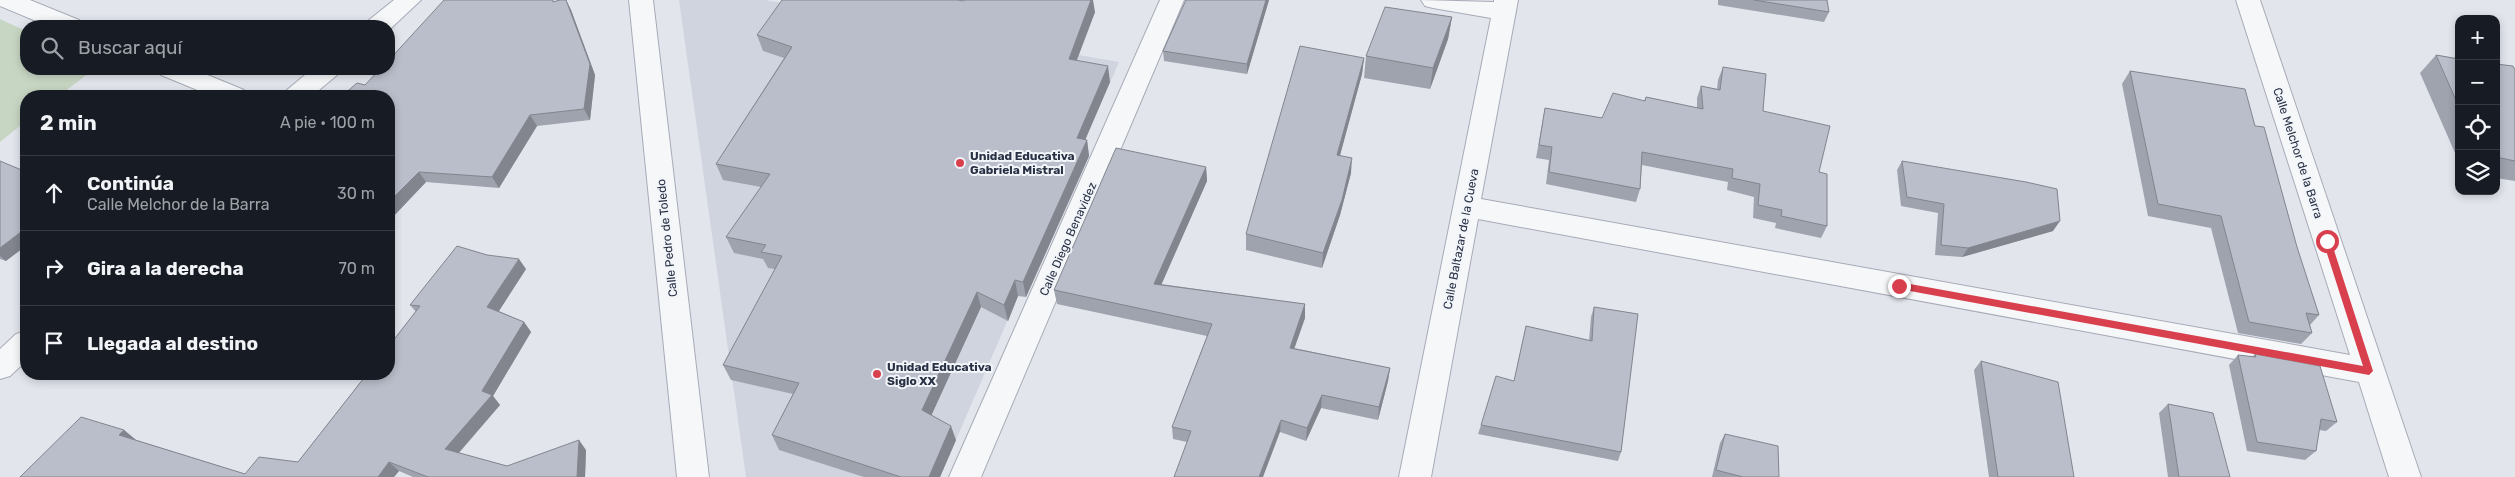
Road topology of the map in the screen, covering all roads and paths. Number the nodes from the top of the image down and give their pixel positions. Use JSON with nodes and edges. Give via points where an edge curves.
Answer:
{"nodes":[{"id":1,"x":8,"y":0,"type":"edge"},
{"id":2,"x":409,"y":0,"type":"edge"},
{"id":3,"x":641,"y":0,"type":"edge"},
{"id":4,"x":1172,"y":0,"type":"edge"},
{"id":5,"x":1433,"y":0,"type":"edge"},
{"id":6,"x":2248,"y":0,"type":"edge"},
{"id":7,"x":1505,"y":6,"type":"edge"},
{"id":8,"x":56,"y":20,"type":"edge"},
{"id":9,"x":385,"y":20,"type":"edge"},
{"id":10,"x":184,"y":75,"type":"edge"},
{"id":11,"x":321,"y":75,"type":"edge"},
{"id":12,"x":221,"y":90,"type":"edge"},
{"id":13,"x":303,"y":90,"type":"edge"},
{"id":14,"x":1468,"y":207,"type":"junction"},
{"id":15,"x":20,"y":349,"type":"edge"},
{"id":16,"x":0,"y":367,"type":"edge"},
{"id":17,"x":2369,"y":371,"type":"junction"},
{"id":18,"x":692,"y":477,"type":"edge"},
{"id":19,"x":965,"y":477,"type":"edge"},
{"id":20,"x":1415,"y":477,"type":"edge"},
{"id":21,"x":2405,"y":477,"type":"edge"}],
"edges":[{"from":1,"to":8,"type":"street"},
{"from":2,"to":9,"type":"street"},
{"from":3,"to":18,"type":"street","name":"Calle Pedro de Toledo"},
{"from":4,"to":19,"type":"street","name":"Calle Diego Benavidez"},
{"from":5,"to":7,"type":"street"},
{"from":6,"to":17,"type":"street","name":"Calle Melchor de la Barra"},
{"from":7,"to":14,"type":"street","name":"Calle Baltazar de la Cueva"},
{"from":10,"to":12,"type":"street"},
{"from":11,"to":13,"type":"street"},
{"from":14,"to":17,"type":"street"},
{"from":14,"to":20,"type":"street","name":"Calle Baltazar de la Cueva"},
{"from":15,"to":16,"type":"street"},
{"from":17,"to":21,"type":"street","name":"Calle Melchor de la Barra"}]}
